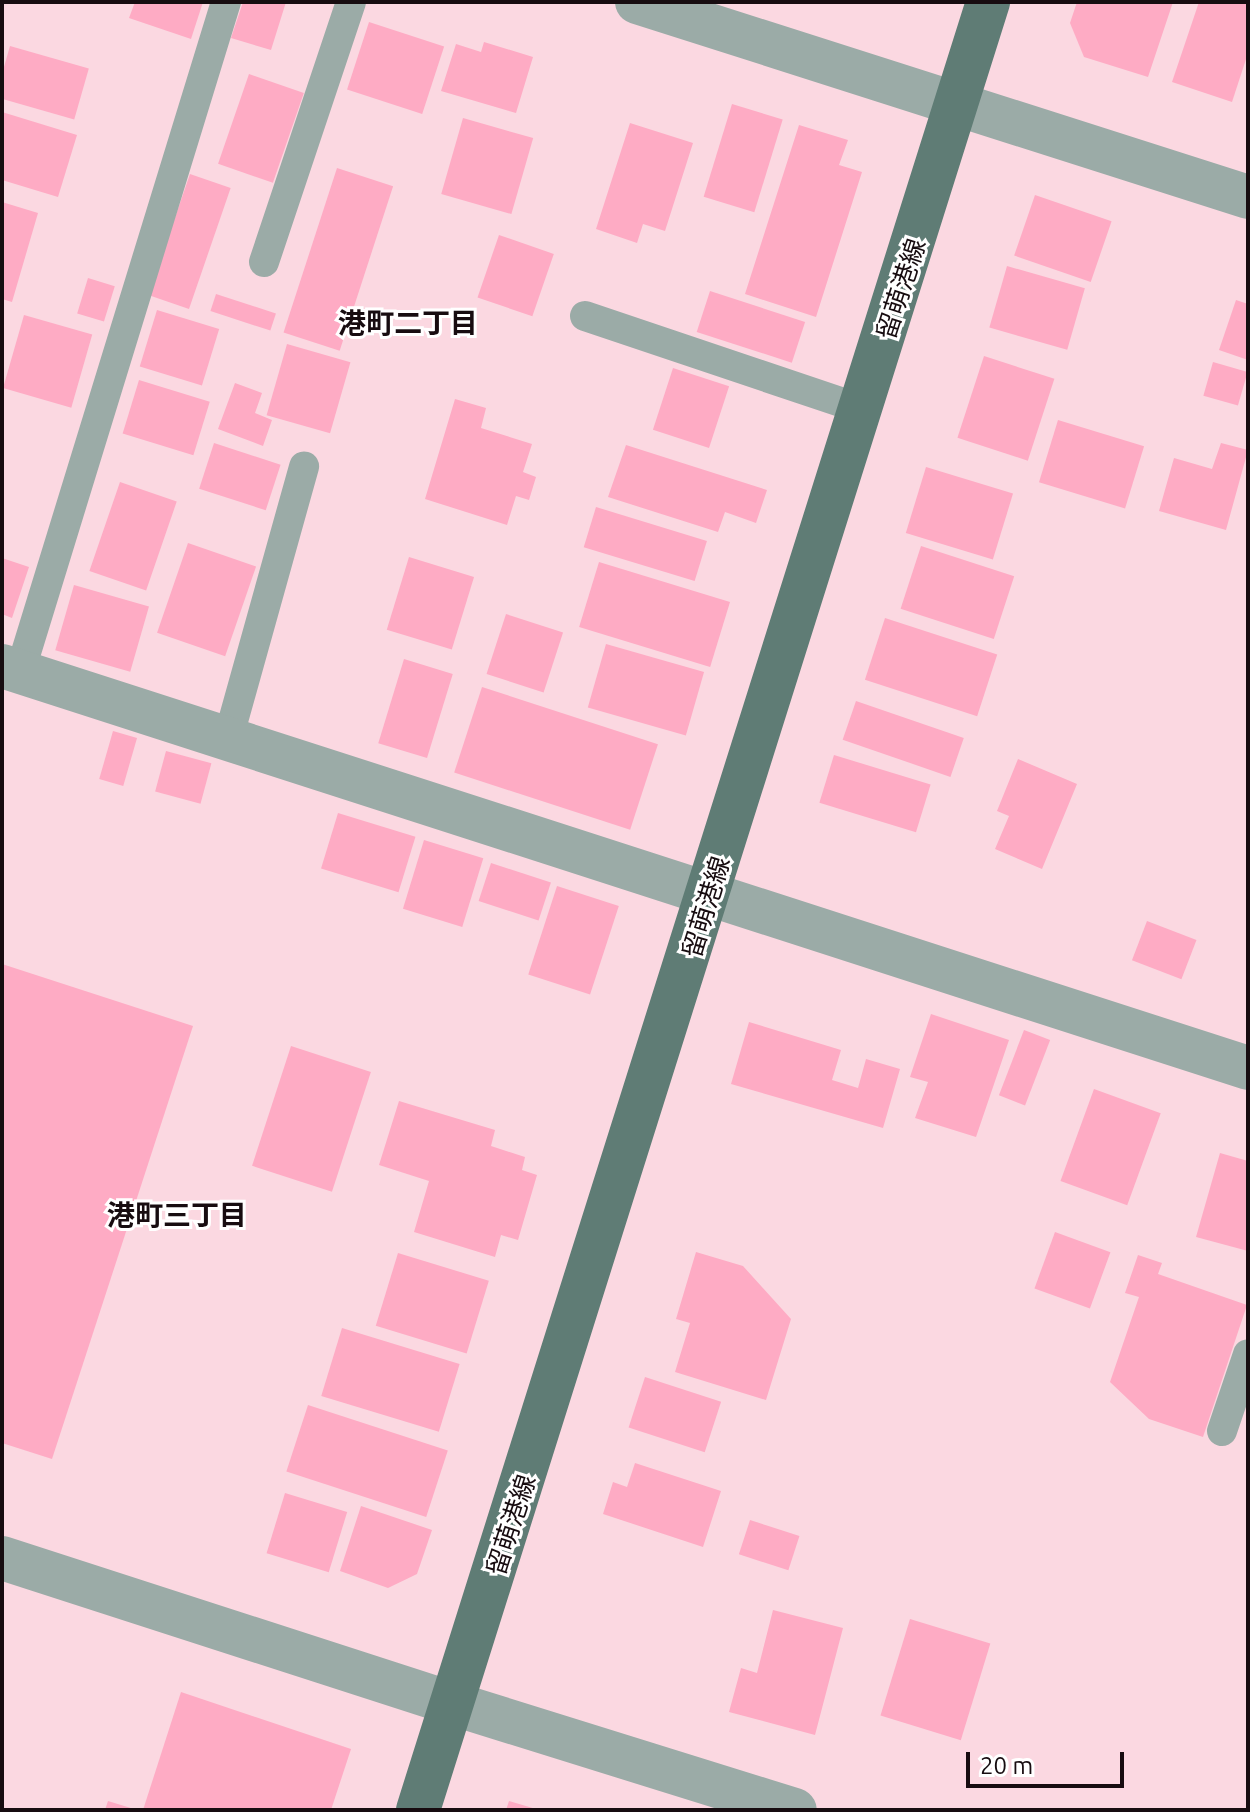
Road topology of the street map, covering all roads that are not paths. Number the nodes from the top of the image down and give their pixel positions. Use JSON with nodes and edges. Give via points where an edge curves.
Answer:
{"nodes":[{"id":1,"x":226,"y":2,"type":"edge"},
{"id":2,"x":351,"y":2,"type":"edge"},
{"id":3,"x":637,"y":2,"type":"edge"},
{"id":4,"x":988,"y":2,"type":"edge"},
{"id":5,"x":956,"y":103,"type":"junction"},
{"id":6,"x":1248,"y":197,"type":"edge"},
{"id":7,"x":264,"y":262,"type":"dead end"},
{"id":8,"x":585,"y":316,"type":"dead end"},
{"id":9,"x":862,"y":409,"type":"junction"},
{"id":10,"x":304,"y":466,"type":"dead end"},
{"id":11,"x":11,"y":669,"type":"edge"},
{"id":12,"x":228,"y":739,"type":"junction"},
{"id":13,"x":709,"y":896,"type":"junction"},
{"id":14,"x":1248,"y":1068,"type":"edge"},
{"id":15,"x":1248,"y":1354,"type":"edge"},
{"id":16,"x":1222,"y":1431,"type":"dead end"},
{"id":17,"x":2,"y":1558,"type":"edge"},
{"id":18,"x":451,"y":1703,"type":"junction"},
{"id":19,"x":418,"y":1810,"type":"edge"},
{"id":20,"x":795,"y":1810,"type":"edge"}],
"edges":[{"from":1,"to":11,"type":"lane"},
{"from":2,"to":7,"type":"lane"},
{"from":3,"to":5,"type":"street"},
{"from":4,"to":5,"type":"main road","name":"留萌港線"},
{"from":5,"to":6,"type":"street"},
{"from":5,"to":9,"type":"main road","name":"留萌港線"},
{"from":8,"to":9,"type":"lane"},
{"from":9,"to":13,"type":"main road","name":"留萌港線"},
{"from":10,"to":12,"type":"lane"},
{"from":11,"to":12,"type":"street"},
{"from":12,"to":13,"type":"street"},
{"from":13,"to":14,"type":"street"},
{"from":13,"to":18,"type":"main road","name":"留萌港線"},
{"from":15,"to":16,"type":"lane"},
{"from":17,"to":18,"type":"street"},
{"from":18,"to":19,"type":"main road","name":"留萌港線"},
{"from":18,"to":20,"type":"street"}]}
